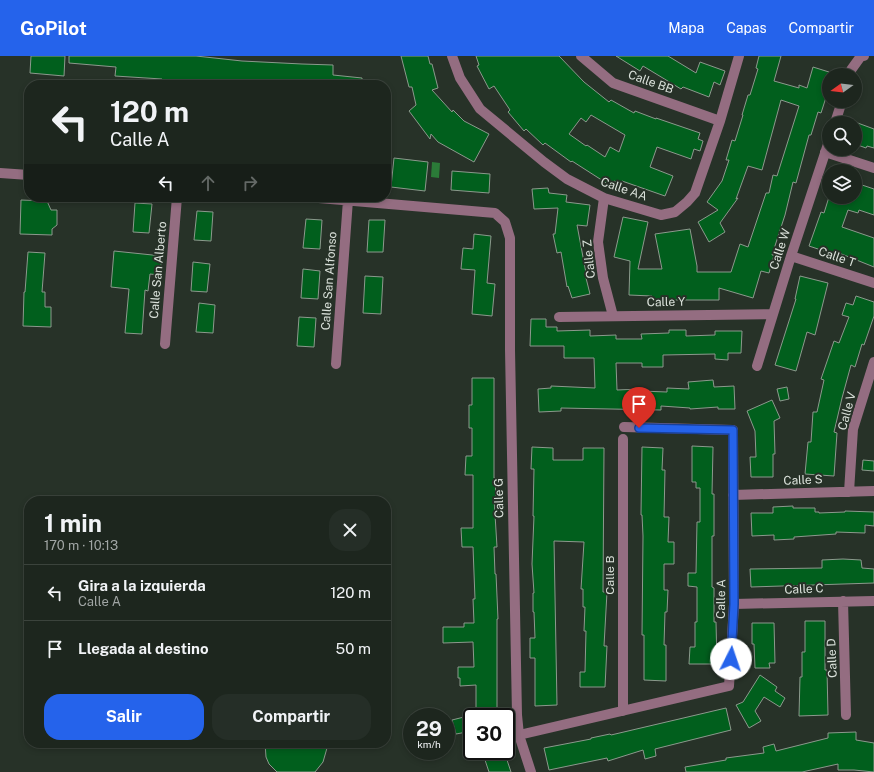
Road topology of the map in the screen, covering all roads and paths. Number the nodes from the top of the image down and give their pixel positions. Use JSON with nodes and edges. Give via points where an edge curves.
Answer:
{"nodes":[{"id":1,"x":452,"y":56,"type":"edge"},
{"id":2,"x":580,"y":56,"type":"edge"},
{"id":3,"x":739,"y":56,"type":"edge"},
{"id":4,"x":864,"y":56,"type":"edge"},
{"id":5,"x":854,"y":68,"type":"edge"},
{"id":6,"x":720,"y":121,"type":"junction"},
{"id":7,"x":824,"y":156,"type":"edge"},
{"id":8,"x":837,"y":156,"type":"edge"},
{"id":9,"x":874,"y":168,"type":"edge"},
{"id":10,"x":0,"y":173,"type":"edge"},
{"id":11,"x":24,"y":175,"type":"edge"},
{"id":12,"x":604,"y":198,"type":"junction"},
{"id":13,"x":177,"y":202,"type":"edge"},
{"id":14,"x":348,"y":202,"type":"edge"},
{"id":15,"x":371,"y":202,"type":"edge"},
{"id":16,"x":791,"y":256,"type":"junction"},
{"id":17,"x":874,"y":283,"type":"edge"},
{"id":18,"x":773,"y":314,"type":"junction"},
{"id":19,"x":613,"y":316,"type":"junction"},
{"id":20,"x":559,"y":317,"type":"dead end"},
{"id":21,"x":165,"y":344,"type":"dead end"},
{"id":22,"x":874,"y":362,"type":"edge"},
{"id":23,"x":336,"y":364,"type":"dead end"},
{"id":24,"x":757,"y":366,"type":"dead end"},
{"id":25,"x":624,"y":428,"type":"dead end"},
{"id":26,"x":623,"y":439,"type":"dead end"},
{"id":27,"x":874,"y":491,"type":"edge"},
{"id":28,"x":849,"y":492,"type":"junction"},
{"id":29,"x":733,"y":495,"type":"junction"},
{"id":30,"x":844,"y":601,"type":"junction"},
{"id":31,"x":874,"y":601,"type":"edge"},
{"id":32,"x":734,"y":604,"type":"junction"},
{"id":33,"x":623,"y":711,"type":"junction"},
{"id":34,"x":846,"y":715,"type":"dead end"},
{"id":35,"x":519,"y":735,"type":"junction"},
{"id":36,"x":531,"y":772,"type":"edge"}],
"edges":[{"from":1,"to":12,"type":"street","name":"Calle AA","via":[[460,78],[480,109],[567,179]]},
{"from":2,"to":6,"type":"street","name":"Calle BB","via":[[613,82]]},
{"from":3,"to":6,"type":"street","name":"Calle AA"},
{"from":4,"to":5,"type":"street","via":[[861,56]]},
{"from":6,"to":12,"type":"street","name":"Calle AA","via":[[695,193],[675,212],[661,214]]},
{"from":7,"to":16,"type":"street","name":"Calle W"},
{"from":8,"to":9,"type":"street"},
{"from":10,"to":11,"type":"street"},
{"from":12,"to":19,"type":"street","name":"Calle Z","via":[[598,242],[603,278]]},
{"from":13,"to":21,"type":"street","name":"Calle San Alberto"},
{"from":14,"to":23,"type":"street","name":"Calle San Alfonso"},
{"from":15,"to":35,"type":"street","name":"Calle G","via":[[495,213],[505,222],[510,238],[510,358]]},
{"from":16,"to":17,"type":"street","name":"Calle T"},
{"from":16,"to":18,"type":"street","name":"Calle W"},
{"from":18,"to":19,"type":"street","name":"Calle Y"},
{"from":18,"to":24,"type":"street","name":"Calle W"},
{"from":19,"to":20,"type":"street","name":"Calle Y"},
{"from":22,"to":28,"type":"street","name":"Calle V","via":[[853,429]]},
{"from":25,"to":29,"type":"street","name":"Calle A","via":[[733,430]]},
{"from":26,"to":33,"type":"street","name":"Calle B"},
{"from":27,"to":28,"type":"street","name":"Calle S"},
{"from":28,"to":29,"type":"street","name":"Calle S"},
{"from":29,"to":32,"type":"street","name":"Calle A"},
{"from":30,"to":31,"type":"street","name":"Calle C"},
{"from":30,"to":32,"type":"street","name":"Calle C"},
{"from":30,"to":34,"type":"street","name":"Calle D"},
{"from":32,"to":33,"type":"street","name":"Calle A","via":[[729,686]]},
{"from":33,"to":35,"type":"street","name":"Calle A"},
{"from":35,"to":36,"type":"street","name":"Calle G"}]}
